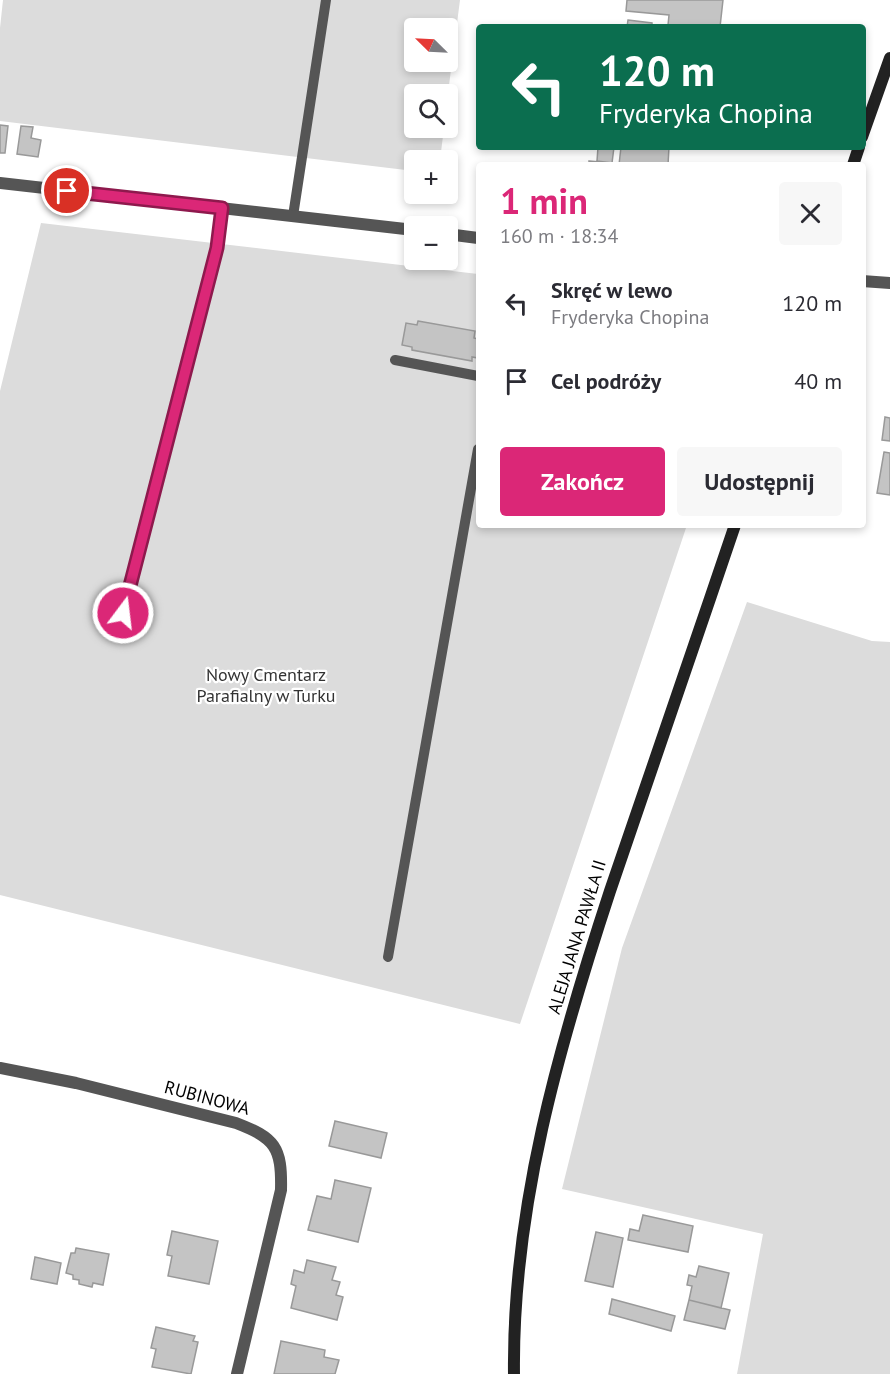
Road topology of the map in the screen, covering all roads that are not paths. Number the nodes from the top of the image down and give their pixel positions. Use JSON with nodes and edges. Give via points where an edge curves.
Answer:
{"nodes":[{"id":1,"x":326,"y":0,"type":"edge"},
{"id":2,"x":890,"y":58,"type":"edge"},
{"id":3,"x":866,"y":126,"type":"edge"},
{"id":4,"x":0,"y":183,"type":"edge"},
{"id":5,"x":222,"y":208,"type":"junction"},
{"id":6,"x":293,"y":216,"type":"junction"},
{"id":7,"x":404,"y":229,"type":"edge"},
{"id":8,"x":458,"y":235,"type":"edge"},
{"id":9,"x":476,"y":238,"type":"edge"},
{"id":10,"x":866,"y":280,"type":"edge"},
{"id":11,"x":890,"y":283,"type":"edge"},
{"id":12,"x":395,"y":360,"type":"dead end"},
{"id":13,"x":476,"y":376,"type":"edge"},
{"id":14,"x":476,"y":460,"type":"edge"},
{"id":15,"x":734,"y":528,"type":"edge"},
{"id":16,"x":123,"y":613,"type":"dead end"},
{"id":17,"x":388,"y":957,"type":"dead end"},
{"id":18,"x":0,"y":1068,"type":"edge"},
{"id":19,"x":237,"y":1374,"type":"edge"},
{"id":20,"x":514,"y":1374,"type":"edge"}],
"edges":[{"from":1,"to":6,"type":"lane"},
{"from":2,"to":3,"type":"main road"},
{"from":4,"to":5,"type":"street"},
{"from":5,"to":6,"type":"street"},
{"from":5,"to":16,"type":"lane","via":[[217,248]]},
{"from":6,"to":7,"type":"street"},
{"from":8,"to":9,"type":"street"},
{"from":10,"to":11,"type":"street"},
{"from":12,"to":13,"type":"lane"},
{"from":14,"to":17,"type":"lane"},
{"from":15,"to":20,"type":"main road","name":"ALEJA JANA PAWŁA II","via":[[580,982],[559,1060],[526,1211]]},
{"from":18,"to":19,"type":"street","name":"RUBINOWA","via":[[236,1123],[262,1133],[278,1148],[281,1190]]}]}
